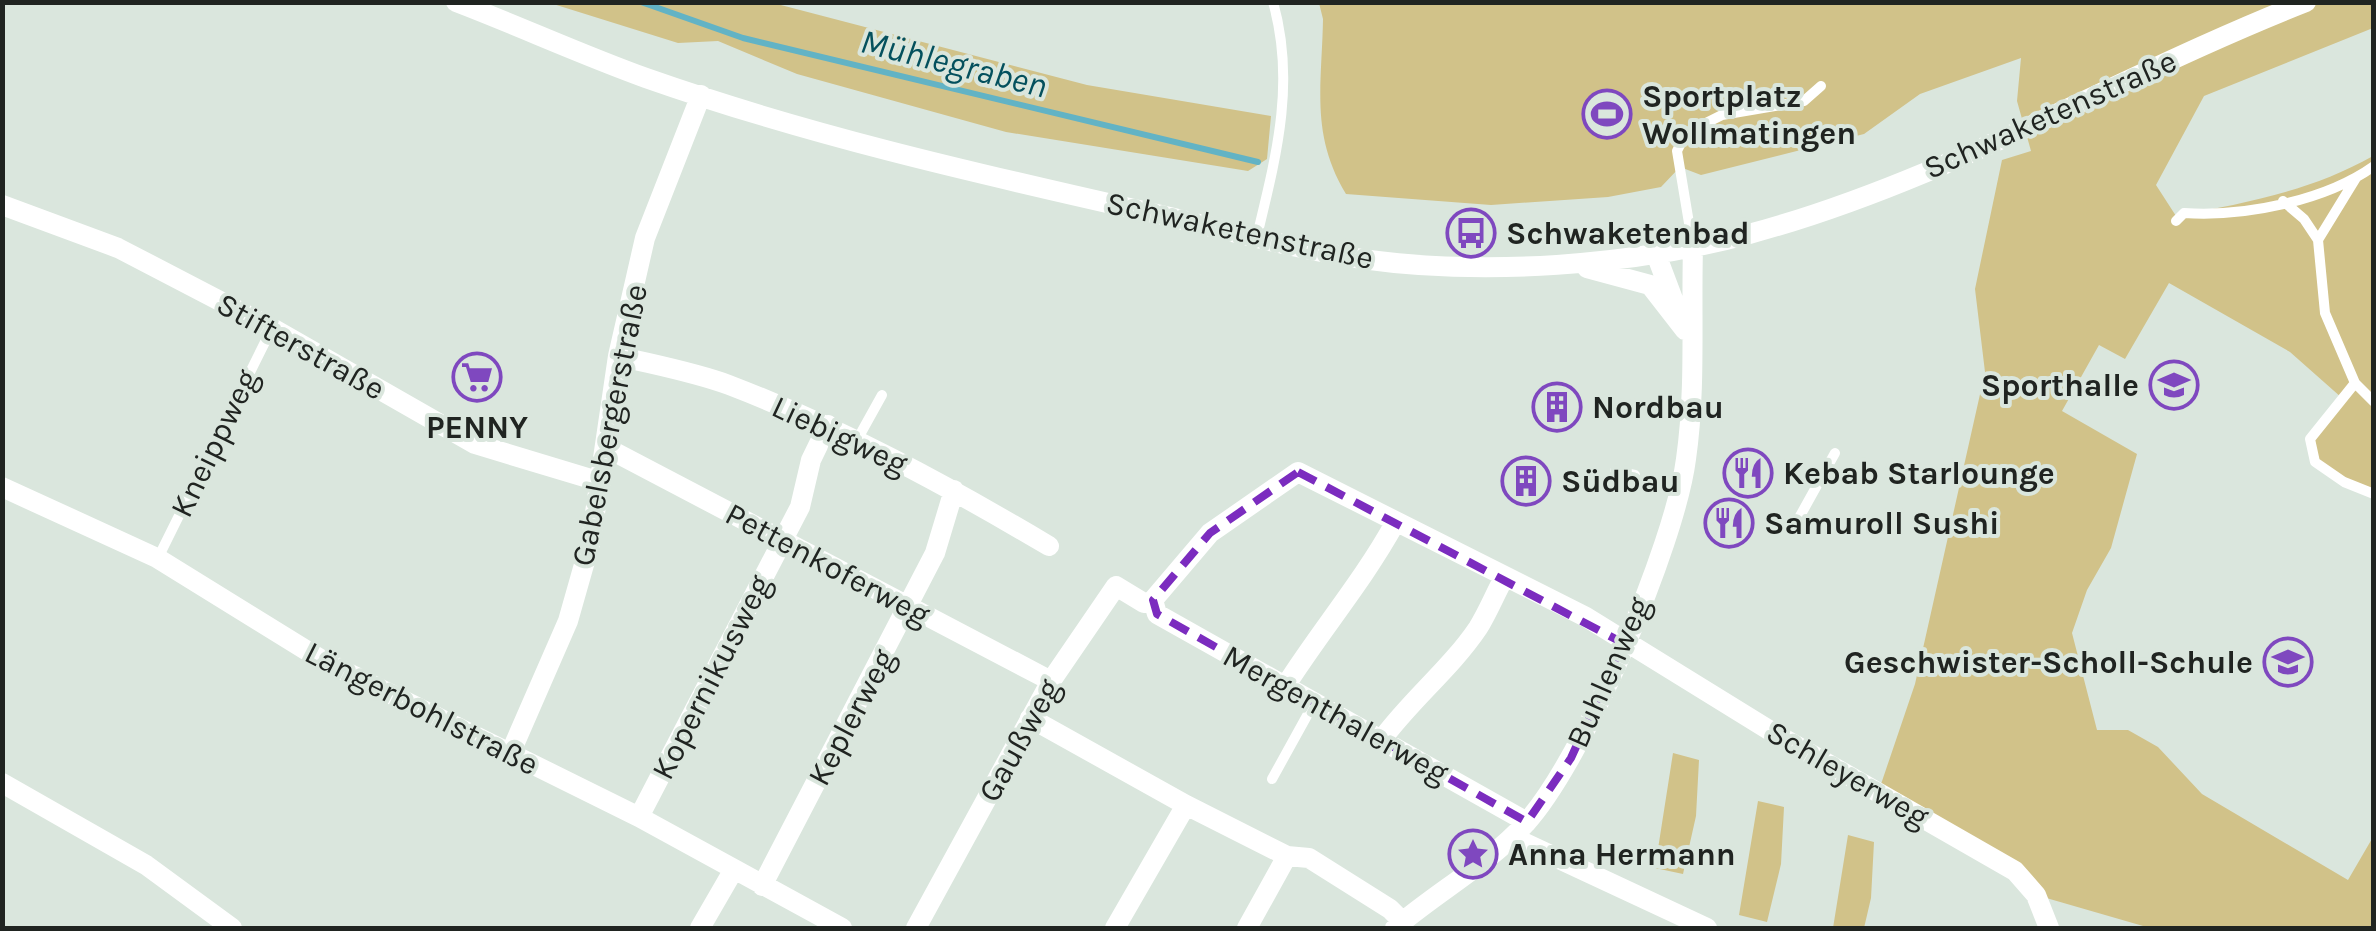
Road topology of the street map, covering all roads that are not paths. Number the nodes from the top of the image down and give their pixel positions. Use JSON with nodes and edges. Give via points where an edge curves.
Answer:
{"nodes":[{"id":1,"x":456,"y":2,"type":"edge"},
{"id":2,"x":1273,"y":2,"type":"edge"},
{"id":3,"x":2306,"y":2,"type":"edge"},
{"id":4,"x":1821,"y":86,"type":"dead end"},
{"id":5,"x":701,"y":95,"type":"junction"},
{"id":6,"x":2374,"y":166,"type":"edge"},
{"id":7,"x":2356,"y":178,"type":"junction"},
{"id":8,"x":2283,"y":201,"type":"junction"},
{"id":9,"x":2,"y":205,"type":"edge"},
{"id":10,"x":2176,"y":221,"type":"dead end"},
{"id":11,"x":1258,"y":236,"type":"junction"},
{"id":12,"x":2318,"y":240,"type":"junction"},
{"id":13,"x":1693,"y":247,"type":"junction"},
{"id":14,"x":1656,"y":254,"type":"junction"},
{"id":15,"x":1569,"y":264,"type":"junction"},
{"id":16,"x":272,"y":328,"type":"junction"},
{"id":17,"x":1688,"y":338,"type":"junction"},
{"id":18,"x":618,"y":356,"type":"junction"},
{"id":19,"x":2355,"y":382,"type":"junction"},
{"id":20,"x":882,"y":395,"type":"dead end"},
{"id":21,"x":2374,"y":402,"type":"edge"},
{"id":22,"x":828,"y":425,"type":"junction"},
{"id":23,"x":858,"y":440,"type":"junction"},
{"id":24,"x":605,"y":448,"type":"junction"},
{"id":25,"x":1835,"y":453,"type":"dead end"},
{"id":26,"x":1615,"y":471,"type":"dead end"},
{"id":27,"x":1635,"y":475,"type":"dead end"},
{"id":28,"x":601,"y":482,"type":"junction"},
{"id":29,"x":2,"y":487,"type":"edge"},
{"id":30,"x":954,"y":490,"type":"junction"},
{"id":31,"x":2374,"y":494,"type":"edge"},
{"id":32,"x":1800,"y":516,"type":"dead end"},
{"id":33,"x":1395,"y":523,"type":"junction"},
{"id":34,"x":783,"y":538,"type":"junction"},
{"id":35,"x":1049,"y":546,"type":"dead end"},
{"id":36,"x":157,"y":558,"type":"junction"},
{"id":37,"x":1504,"y":578,"type":"junction"},
{"id":38,"x":1149,"y":602,"type":"junction"},
{"id":39,"x":908,"y":607,"type":"junction"},
{"id":40,"x":1623,"y":643,"type":"junction"},
{"id":41,"x":1051,"y":681,"type":"junction"},
{"id":42,"x":1286,"y":686,"type":"junction"},
{"id":43,"x":1314,"y":702,"type":"junction"},
{"id":44,"x":1030,"y":718,"type":"junction"},
{"id":45,"x":1383,"y":738,"type":"junction"},
{"id":46,"x":510,"y":754,"type":"junction"},
{"id":47,"x":1272,"y":779,"type":"dead end"},
{"id":48,"x":2,"y":783,"type":"edge"},
{"id":49,"x":1186,"y":805,"type":"junction"},
{"id":50,"x":639,"y":818,"type":"junction"},
{"id":51,"x":1520,"y":829,"type":"junction"},
{"id":52,"x":1287,"y":856,"type":"junction"},
{"id":53,"x":733,"y":872,"type":"junction"},
{"id":54,"x":762,"y":886,"type":"junction"},
{"id":55,"x":1399,"y":925,"type":"edge"},
{"id":56,"x":232,"y":928,"type":"edge"},
{"id":57,"x":700,"y":928,"type":"edge"},
{"id":58,"x":842,"y":928,"type":"edge"},
{"id":59,"x":916,"y":928,"type":"edge"},
{"id":60,"x":1115,"y":928,"type":"edge"},
{"id":61,"x":1247,"y":928,"type":"edge"},
{"id":62,"x":1707,"y":928,"type":"edge"},
{"id":63,"x":2048,"y":928,"type":"edge"}],
"edges":[{"from":1,"to":5,"type":"street","name":"Schwaketenstraße"},
{"from":2,"to":11,"type":"lane","via":[[1282,33],[1284,112]]},
{"from":3,"to":13,"type":"street","name":"Schwaketenstraße","via":[[1937,165],[1808,216]]},
{"from":4,"to":13,"type":"lane","via":[[1804,102],[1722,115],[1686,133],[1678,151]]},
{"from":5,"to":11,"type":"street","name":"Schwaketenstraße","via":[[918,160]]},
{"from":5,"to":18,"type":"street","name":"Gabelsbergerstraße","via":[[645,238]]},
{"from":6,"to":7,"type":"lane"},
{"from":7,"to":8,"type":"lane"},
{"from":7,"to":12,"type":"lane"},
{"from":8,"to":10,"type":"lane","via":[[2184,214]]},
{"from":8,"to":12,"type":"lane"},
{"from":9,"to":16,"type":"street","name":"Stifterstraße","via":[[118,248]]},
{"from":11,"to":15,"type":"street","name":"Schwaketenstraße","via":[[1361,259]]},
{"from":12,"to":19,"type":"lane","via":[[2326,314]]},
{"from":13,"to":14,"type":"street","name":"Schwaketenstraße"},
{"from":13,"to":17,"type":"street","name":"Buhlenweg"},
{"from":14,"to":15,"type":"street","name":"Schwaketenstraße"},
{"from":14,"to":17,"type":"street","name":"Buhlenweg"},
{"from":15,"to":17,"type":"street","via":[[1650,285]]},
{"from":16,"to":28,"type":"street","name":"Stifterstraße","via":[[475,444]]},
{"from":16,"to":36,"type":"lane","name":"Kneippweg"},
{"from":17,"to":40,"type":"street","name":"Buhlenweg","via":[[1686,462]]},
{"from":18,"to":22,"type":"street","name":"Liebigweg","via":[[726,384]]},
{"from":18,"to":24,"type":"street","name":"Gabelsbergerstraße"},
{"from":19,"to":21,"type":"lane"},
{"from":19,"to":31,"type":"lane","via":[[2310,439],[2315,462]]},
{"from":20,"to":23,"type":"lane"},
{"from":22,"to":23,"type":"street","name":"Liebigweg"},
{"from":22,"to":34,"type":"street","name":"Kopernikusweg"},
{"from":23,"to":30,"type":"street","name":"Liebigweg"},
{"from":24,"to":28,"type":"street","name":"Gabelsbergerstraße"},
{"from":24,"to":34,"type":"street","name":"Pettenkoferweg"},
{"from":25,"to":32,"type":"lane"},
{"from":26,"to":27,"type":"lane"},
{"from":28,"to":46,"type":"street","name":"Gabelsbergerstraße","via":[[568,620]]},
{"from":29,"to":36,"type":"street","name":"Längerbohlstraße"},
{"from":30,"to":35,"type":"street","name":"Liebigweg"},
{"from":30,"to":39,"type":"street","name":"Keplerweg","via":[[935,553]]},
{"from":33,"to":37,"type":"street","name":"Schleyerweg"},
{"from":33,"to":38,"type":"street","name":"Schleyerweg","via":[[1298,472],[1210,534]]},
{"from":33,"to":42,"type":"street","via":[[1367,574]]},
{"from":34,"to":39,"type":"street","name":"Pettenkoferweg"},
{"from":34,"to":50,"type":"street","name":"Kopernikusweg"},
{"from":36,"to":46,"type":"street","name":"Längerbohlstraße","via":[[322,660]]},
{"from":37,"to":40,"type":"street","name":"Schleyerweg","via":[[1586,616]]},
{"from":37,"to":45,"type":"street","via":[[1478,628]]},
{"from":38,"to":41,"type":"street","name":"Gaußweg","via":[[1116,586]]},
{"from":38,"to":42,"type":"street","name":"Mergenthalerweg","via":[[1157,614]]},
{"from":39,"to":41,"type":"street","name":"Pettenkoferweg"},
{"from":39,"to":54,"type":"street","name":"Keplerweg"},
{"from":40,"to":51,"type":"street","name":"Buhlenweg","via":[[1570,758]]},
{"from":40,"to":63,"type":"street","name":"Schleyerweg","via":[[2015,871],[2036,895]]},
{"from":41,"to":44,"type":"street","name":"Gaußweg"},
{"from":42,"to":43,"type":"street","name":"Mergenthalerweg"},
{"from":43,"to":45,"type":"street","name":"Mergenthalerweg"},
{"from":43,"to":47,"type":"lane"},
{"from":44,"to":49,"type":"street"},
{"from":44,"to":59,"type":"street","name":"Gaußweg"},
{"from":45,"to":51,"type":"street","name":"Mergenthalerweg"},
{"from":46,"to":50,"type":"street","name":"Längerbohlstraße"},
{"from":48,"to":56,"type":"street","via":[[146,865]]},
{"from":49,"to":52,"type":"street"},
{"from":49,"to":60,"type":"street"},
{"from":50,"to":53,"type":"street","name":"Längerbohlstraße"},
{"from":51,"to":55,"type":"street","name":"Buhlenweg"},
{"from":51,"to":62,"type":"street","name":"Mergenthalerweg"},
{"from":52,"to":55,"type":"street","via":[[1309,858],[1390,909]]},
{"from":52,"to":61,"type":"street"},
{"from":53,"to":54,"type":"street","name":"Längerbohlstraße"},
{"from":53,"to":57,"type":"street"},
{"from":54,"to":58,"type":"street","name":"Längerbohlstraße"}]}
